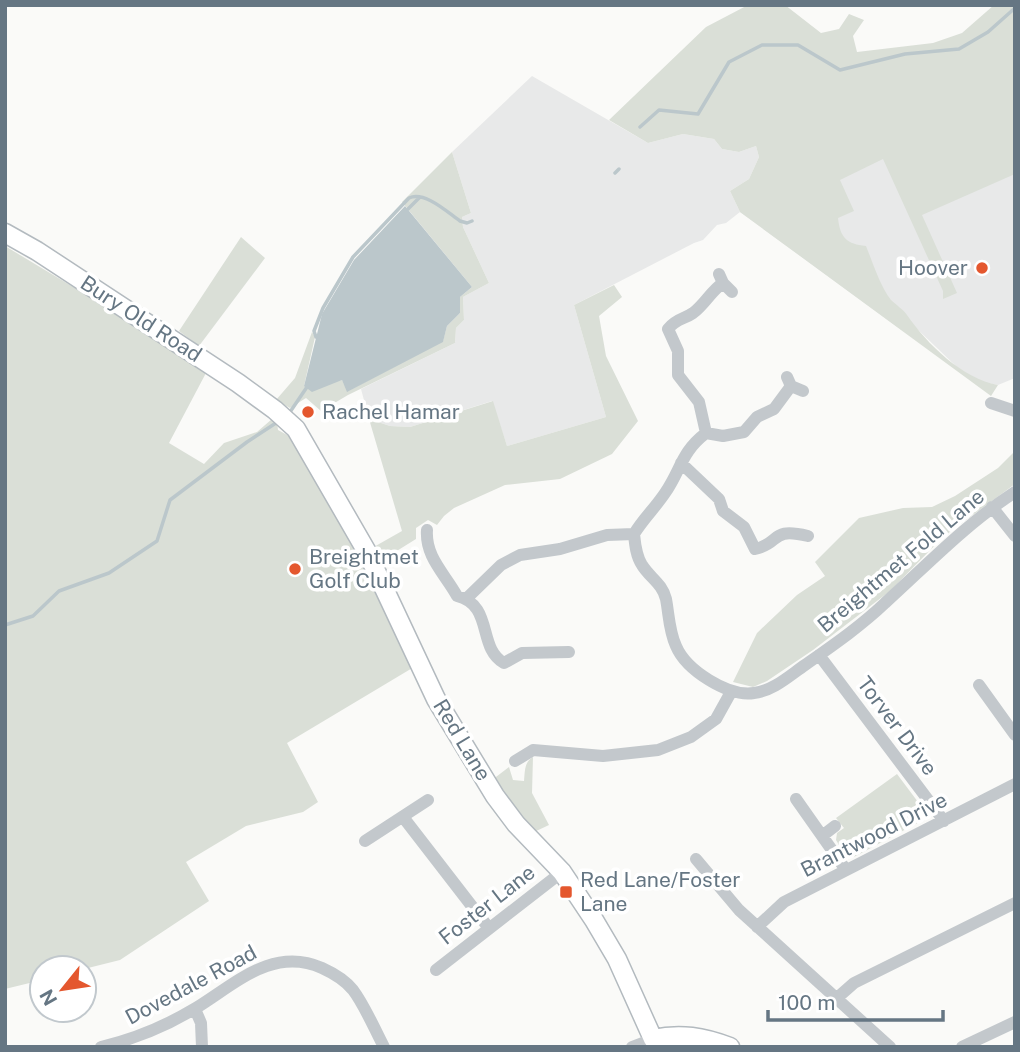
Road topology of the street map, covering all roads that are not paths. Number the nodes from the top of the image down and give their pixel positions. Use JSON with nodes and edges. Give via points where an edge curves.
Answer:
{"nodes":[{"id":1,"x":5,"y":233,"type":"edge"},
{"id":2,"x":725,"y":283,"type":"dead end"},
{"id":3,"x":794,"y":385,"type":"dead end"},
{"id":4,"x":991,"y":403,"type":"dead end"},
{"id":5,"x":1015,"y":411,"type":"edge"},
{"id":6,"x":294,"y":426,"type":"joint"},
{"id":7,"x":706,"y":433,"type":"junction"},
{"id":8,"x":681,"y":463,"type":"junction"},
{"id":9,"x":1015,"y":492,"type":"edge"},
{"id":10,"x":992,"y":507,"type":"junction"},
{"id":11,"x":427,"y":530,"type":"dead end"},
{"id":12,"x":634,"y":534,"type":"junction"},
{"id":13,"x":810,"y":534,"type":"dead end"},
{"id":14,"x":1015,"y":536,"type":"edge"},
{"id":15,"x":467,"y":598,"type":"junction"},
{"id":16,"x":572,"y":651,"type":"dead end"},
{"id":17,"x":819,"y":655,"type":"junction"},
{"id":18,"x":979,"y":685,"type":"dead end"},
{"id":19,"x":731,"y":692,"type":"junction"},
{"id":20,"x":1015,"y":735,"type":"edge"},
{"id":21,"x":515,"y":761,"type":"dead end"},
{"id":22,"x":1015,"y":784,"type":"edge"},
{"id":23,"x":796,"y":799,"type":"dead end"},
{"id":24,"x":428,"y":800,"type":"dead end"},
{"id":25,"x":404,"y":817,"type":"junction"},
{"id":26,"x":944,"y":821,"type":"junction"},
{"id":27,"x":835,"y":827,"type":"dead end"},
{"id":28,"x":822,"y":836,"type":"junction"},
{"id":29,"x":365,"y":841,"type":"dead end"},
{"id":30,"x":697,"y":859,"type":"dead end"},
{"id":31,"x":846,"y":870,"type":"junction"},
{"id":32,"x":562,"y":872,"type":"junction"},
{"id":33,"x":1015,"y":903,"type":"edge"},
{"id":34,"x":488,"y":927,"type":"junction"},
{"id":35,"x":757,"y":927,"type":"junction"},
{"id":36,"x":436,"y":970,"type":"dead end"},
{"id":37,"x":837,"y":998,"type":"junction"},
{"id":38,"x":195,"y":1009,"type":"junction"},
{"id":39,"x":1015,"y":1022,"type":"edge"},
{"id":40,"x":653,"y":1039,"type":"junction"},
{"id":41,"x":696,"y":1041,"type":"edge"},
{"id":42,"x":131,"y":1044,"type":"edge"},
{"id":43,"x":101,"y":1047,"type":"edge"},
{"id":44,"x":202,"y":1047,"type":"edge"},
{"id":45,"x":384,"y":1047,"type":"edge"},
{"id":46,"x":632,"y":1047,"type":"edge"},
{"id":47,"x":730,"y":1047,"type":"edge"},
{"id":48,"x":890,"y":1047,"type":"edge"},
{"id":49,"x":962,"y":1047,"type":"edge"}],
"edges":[{"from":1,"to":6,"type":"street","name":"Bury Old Road"},
{"from":2,"to":7,"type":"street","via":[[668,328],[678,351],[678,375],[699,402]]},
{"from":3,"to":7,"type":"street","via":[[774,409],[757,417],[744,432]]},
{"from":4,"to":5,"type":"street"},
{"from":6,"to":32,"type":"street","name":"Red Lane","via":[[363,546],[436,699],[475,765],[516,824]]},
{"from":7,"to":8,"type":"street","via":[[692,444]]},
{"from":8,"to":12,"type":"street"},
{"from":8,"to":13,"type":"street","via":[[719,499],[723,511],[744,527],[755,554],[778,534]]},
{"from":9,"to":10,"type":"street","name":"Breightmet Fold Lane"},
{"from":10,"to":14,"type":"street"},
{"from":10,"to":17,"type":"street","name":"Breightmet Fold Lane","via":[[944,545],[883,605]]},
{"from":11,"to":15,"type":"street","via":[[426,542],[434,562],[457,596]]},
{"from":12,"to":15,"type":"street","via":[[607,535],[520,555],[501,565]]},
{"from":12,"to":19,"type":"street","via":[[642,565],[663,588],[677,650],[688,663]]},
{"from":15,"to":16,"type":"street","via":[[479,612],[489,649],[504,663],[522,653]]},
{"from":17,"to":19,"type":"street","name":"Breightmet Fold Lane","via":[[772,688],[753,694]]},
{"from":17,"to":26,"type":"street","name":"Torver Drive"},
{"from":18,"to":20,"type":"street"},
{"from":19,"to":21,"type":"street","via":[[716,719],[691,737],[658,750],[603,756],[533,750]]},
{"from":22,"to":26,"type":"street","name":"Brantwood Drive"},
{"from":23,"to":28,"type":"street"},
{"from":24,"to":25,"type":"street"},
{"from":25,"to":29,"type":"street"},
{"from":25,"to":34,"type":"street"},
{"from":26,"to":31,"type":"street","name":"Brantwood Drive"},
{"from":27,"to":28,"type":"street"},
{"from":28,"to":31,"type":"street"},
{"from":30,"to":35,"type":"street"},
{"from":31,"to":35,"type":"street","name":"Brantwood Drive","via":[[784,902]]},
{"from":32,"to":34,"type":"street","name":"Foster Lane"},
{"from":32,"to":40,"type":"street","name":"Red Lane","via":[[617,959]]},
{"from":33,"to":37,"type":"street","via":[[854,983]]},
{"from":34,"to":36,"type":"street","name":"Foster Lane"},
{"from":35,"to":37,"type":"street"},
{"from":37,"to":48,"type":"street"},
{"from":38,"to":42,"type":"street","name":"Dovedale Road"},
{"from":38,"to":44,"type":"street"},
{"from":38,"to":45,"type":"street","name":"Dovedale Road","via":[[274,962],[313,964],[352,989]]},
{"from":39,"to":49,"type":"street"},
{"from":40,"to":41,"type":"street","via":[[674,1035]]},
{"from":40,"to":46,"type":"street"},
{"from":41,"to":47,"type":"street"},
{"from":42,"to":43,"type":"street","name":"Dovedale Road"}]}
